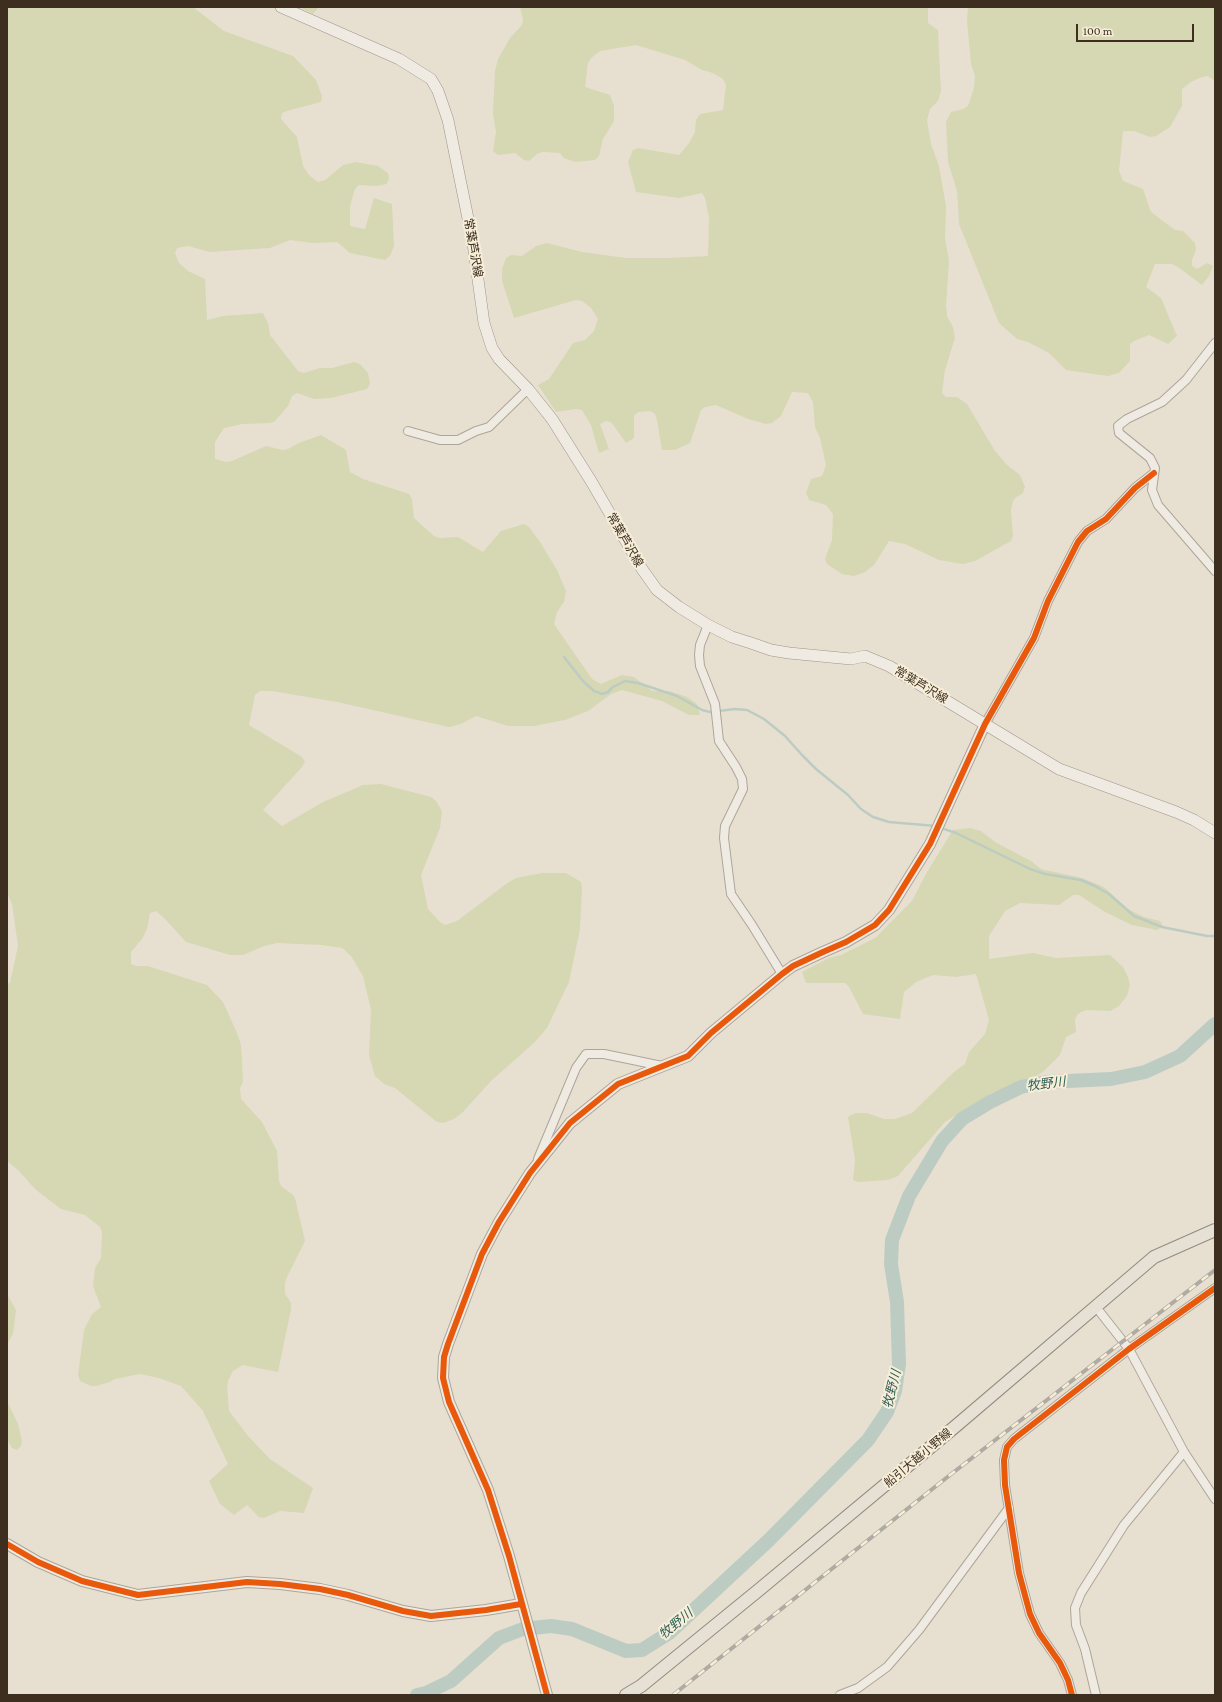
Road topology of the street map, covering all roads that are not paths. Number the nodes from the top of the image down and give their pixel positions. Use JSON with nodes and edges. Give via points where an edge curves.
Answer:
{"nodes":[{"id":1,"x":281,"y":7,"type":"edge"},
{"id":2,"x":1215,"y":342,"type":"edge"},
{"id":3,"x":528,"y":389,"type":"junction"},
{"id":4,"x":408,"y":430,"type":"dead end"},
{"id":5,"x":1154,"y":473,"type":"junction"},
{"id":6,"x":1215,"y":571,"type":"edge"},
{"id":7,"x":708,"y":625,"type":"junction"},
{"id":8,"x":985,"y":724,"type":"junction"},
{"id":9,"x":1215,"y":833,"type":"edge"},
{"id":10,"x":782,"y":974,"type":"junction"},
{"id":11,"x":662,"y":1066,"type":"junction"},
{"id":12,"x":535,"y":1167,"type":"junction"},
{"id":13,"x":1215,"y":1230,"type":"edge"},
{"id":14,"x":1215,"y":1288,"type":"edge"},
{"id":15,"x":1096,"y":1308,"type":"junction"},
{"id":16,"x":1129,"y":1350,"type":"junction"},
{"id":17,"x":1184,"y":1452,"type":"junction"},
{"id":18,"x":1215,"y":1499,"type":"edge"},
{"id":19,"x":1009,"y":1508,"type":"junction"},
{"id":20,"x":7,"y":1544,"type":"edge"},
{"id":21,"x":522,"y":1604,"type":"junction"},
{"id":22,"x":547,"y":1695,"type":"edge"},
{"id":23,"x":626,"y":1695,"type":"edge"},
{"id":24,"x":840,"y":1695,"type":"edge"},
{"id":25,"x":1072,"y":1695,"type":"edge"},
{"id":26,"x":1096,"y":1695,"type":"edge"}],
"edges":[{"from":1,"to":3,"type":"main road","name":"常葉芦沢線","via":[[399,59],[431,79],[444,106],[450,133],[475,250],[487,335],[499,359]]},
{"from":2,"to":5,"type":"street","via":[[1186,380],[1162,402],[1118,426],[1120,433],[1150,458],[1155,468]]},
{"from":3,"to":4,"type":"street","via":[[489,426],[458,440],[440,440]]},
{"from":3,"to":7,"type":"main road","name":"常葉芦沢線","via":[[563,435],[648,580],[669,600]]},
{"from":5,"to":6,"type":"street","via":[[1152,490],[1158,505]]},
{"from":5,"to":8,"type":"street","via":[[1135,488],[1106,519],[1087,531],[1078,542],[1048,601],[1034,638]]},
{"from":7,"to":8,"type":"main road","name":"常葉芦沢線","via":[[732,637],[771,650],[851,659],[865,656],[889,666]]},
{"from":7,"to":10,"type":"street","via":[[698,655],[700,666],[715,704],[719,741],[742,779],[743,789],[725,826],[724,838],[731,894]]},
{"from":8,"to":9,"type":"main road","name":"常葉芦沢線","via":[[1060,769],[1176,812]]},
{"from":8,"to":10,"type":"street","via":[[930,844],[889,910],[875,925]]},
{"from":10,"to":11,"type":"street","via":[[711,1033],[688,1056]]},
{"from":11,"to":12,"type":"street","via":[[618,1084],[570,1123]]},
{"from":11,"to":12,"type":"street","via":[[604,1054],[586,1054],[576,1068]]},
{"from":12,"to":21,"type":"street","via":[[499,1222],[482,1254],[448,1344],[444,1357],[443,1378],[449,1402],[488,1490]]},
{"from":13,"to":15,"type":"main road","name":"船引大越小野線","via":[[1154,1257]]},
{"from":14,"to":16,"type":"street"},
{"from":15,"to":16,"type":"street"},
{"from":15,"to":23,"type":"main road","name":"船引大越小野線","via":[[760,1589],[641,1686]]},
{"from":16,"to":17,"type":"street"},
{"from":16,"to":19,"type":"street","via":[[1007,1447],[1004,1460]]},
{"from":17,"to":18,"type":"street"},
{"from":17,"to":26,"type":"street","via":[[1124,1525],[1081,1593],[1075,1608],[1076,1625],[1085,1649]]},
{"from":19,"to":24,"type":"street","via":[[920,1630],[887,1667],[858,1688]]},
{"from":19,"to":25,"type":"street","via":[[1019,1573],[1030,1614],[1039,1633],[1060,1663]]},
{"from":20,"to":21,"type":"street","via":[[38,1562],[82,1581],[138,1595],[248,1582],[320,1589],[431,1616]]},
{"from":21,"to":22,"type":"street"}]}
